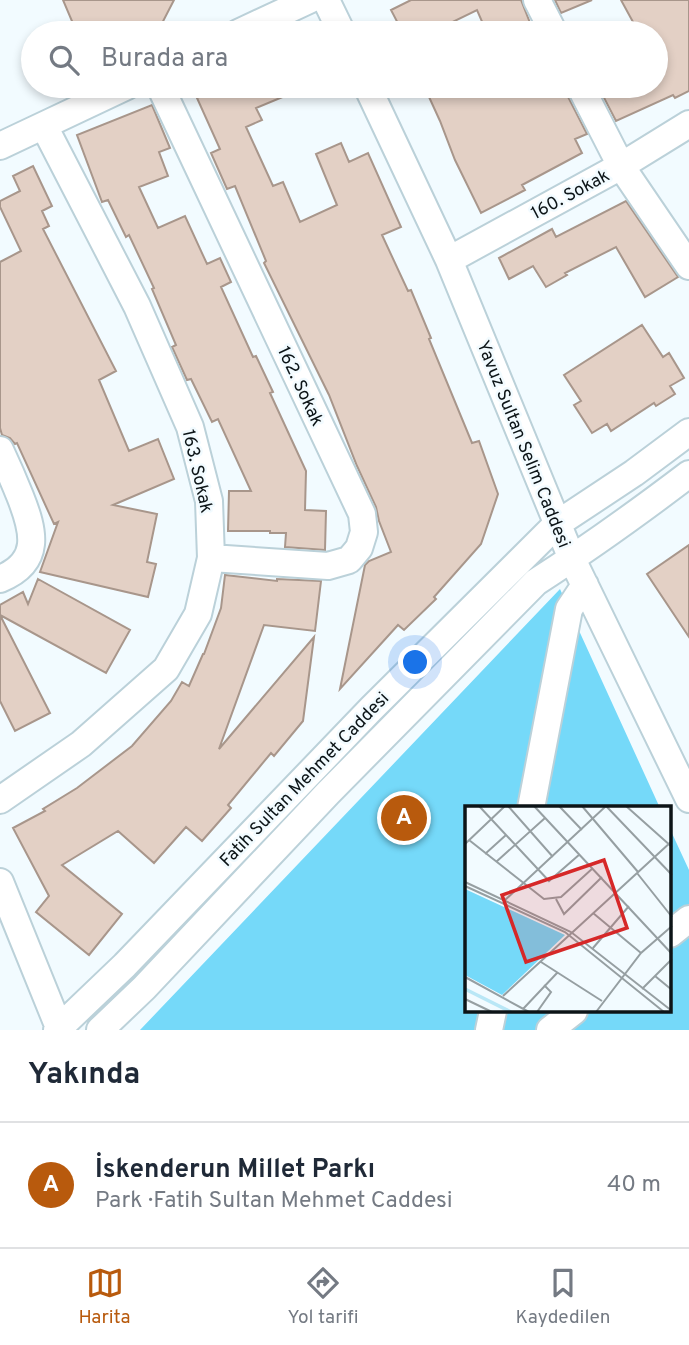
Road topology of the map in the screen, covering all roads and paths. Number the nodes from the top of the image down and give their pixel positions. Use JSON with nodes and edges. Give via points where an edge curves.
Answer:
{"nodes":[{"id":1,"x":309,"y":0,"type":"edge"},
{"id":2,"x":326,"y":0,"type":"edge"},
{"id":3,"x":537,"y":0,"type":"edge"},
{"id":4,"x":264,"y":21,"type":"edge"},
{"id":5,"x":336,"y":21,"type":"edge"},
{"id":6,"x":548,"y":21,"type":"edge"},
{"id":7,"x":102,"y":98,"type":"edge"},
{"id":8,"x":166,"y":98,"type":"edge"},
{"id":9,"x":373,"y":98,"type":"edge"},
{"id":10,"x":586,"y":98,"type":"edge"},
{"id":11,"x":689,"y":124,"type":"edge"},
{"id":12,"x":44,"y":126,"type":"junction"},
{"id":13,"x":0,"y":146,"type":"edge"},
{"id":14,"x":621,"y":166,"type":"junction"},
{"id":15,"x":449,"y":260,"type":"junction"},
{"id":16,"x":689,"y":266,"type":"edge"},
{"id":17,"x":689,"y":432,"type":"edge"},
{"id":18,"x":0,"y":450,"type":"edge"},
{"id":19,"x":689,"y":474,"type":"edge"},
{"id":20,"x":557,"y":524,"type":"junction"},
{"id":21,"x":211,"y":558,"type":"junction"},
{"id":22,"x":572,"y":559,"type":"junction"},
{"id":23,"x":0,"y":579,"type":"edge"},
{"id":24,"x":585,"y":585,"type":"junction"},
{"id":25,"x":689,"y":799,"type":"edge"},
{"id":26,"x":0,"y":800,"type":"edge"},
{"id":27,"x":531,"y":806,"type":"edge"},
{"id":28,"x":0,"y":882,"type":"edge"},
{"id":29,"x":689,"y":919,"type":"edge"},
{"id":30,"x":672,"y":932,"type":"edge"},
{"id":31,"x":492,"y":1012,"type":"edge"},
{"id":32,"x":573,"y":1012,"type":"edge"},
{"id":33,"x":58,"y":1029,"type":"edge"},
{"id":34,"x":100,"y":1030,"type":"edge"},
{"id":35,"x":489,"y":1030,"type":"edge"},
{"id":36,"x":550,"y":1030,"type":"edge"}],
"edges":[{"from":1,"to":4,"type":"street"},
{"from":2,"to":5,"type":"street"},
{"from":3,"to":6,"type":"street"},
{"from":7,"to":12,"type":"street"},
{"from":8,"to":21,"type":"street","name":"162. Sokak","via":[[362,514],[365,532],[349,559],[328,566]]},
{"from":9,"to":15,"type":"street","name":"Yavuz Sultan Selim Caddesi"},
{"from":10,"to":14,"type":"street"},
{"from":11,"to":14,"type":"street","name":"160. Sokak"},
{"from":12,"to":13,"type":"street"},
{"from":12,"to":21,"type":"street","name":"163. Sokak","via":[[137,306],[190,427],[209,501]]},
{"from":14,"to":15,"type":"street","name":"160. Sokak"},
{"from":14,"to":16,"type":"street"},
{"from":15,"to":20,"type":"street","name":"Yavuz Sultan Selim Caddesi"},
{"from":17,"to":20,"type":"street","name":"Fatih Sultan Mehmet Caddesi"},
{"from":18,"to":23,"type":"street","via":[[30,521],[32,546],[23,564]]},
{"from":19,"to":22,"type":"street","name":"Fatih Sultan Mehmet Caddesi"},
{"from":20,"to":22,"type":"street","name":"Yavuz Sultan Selim Caddesi"},
{"from":20,"to":33,"type":"street","name":"Fatih Sultan Mehmet Caddesi"},
{"from":21,"to":26,"type":"street","name":"163. Sokak","via":[[198,614],[166,669],[81,744]]},
{"from":22,"to":24,"type":"street","name":"Yavuz Sultan Selim Caddesi"},
{"from":22,"to":34,"type":"street","name":"Fatih Sultan Mehmet Caddesi","via":[[536,582]]},
{"from":24,"to":25,"type":"street","name":"Yavuz Sultan Selim Caddesi"},
{"from":24,"to":27,"type":"street","via":[[569,609]]},
{"from":28,"to":33,"type":"street"},
{"from":29,"to":30,"type":"street"},
{"from":31,"to":35,"type":"street"},
{"from":32,"to":36,"type":"street"}]}
